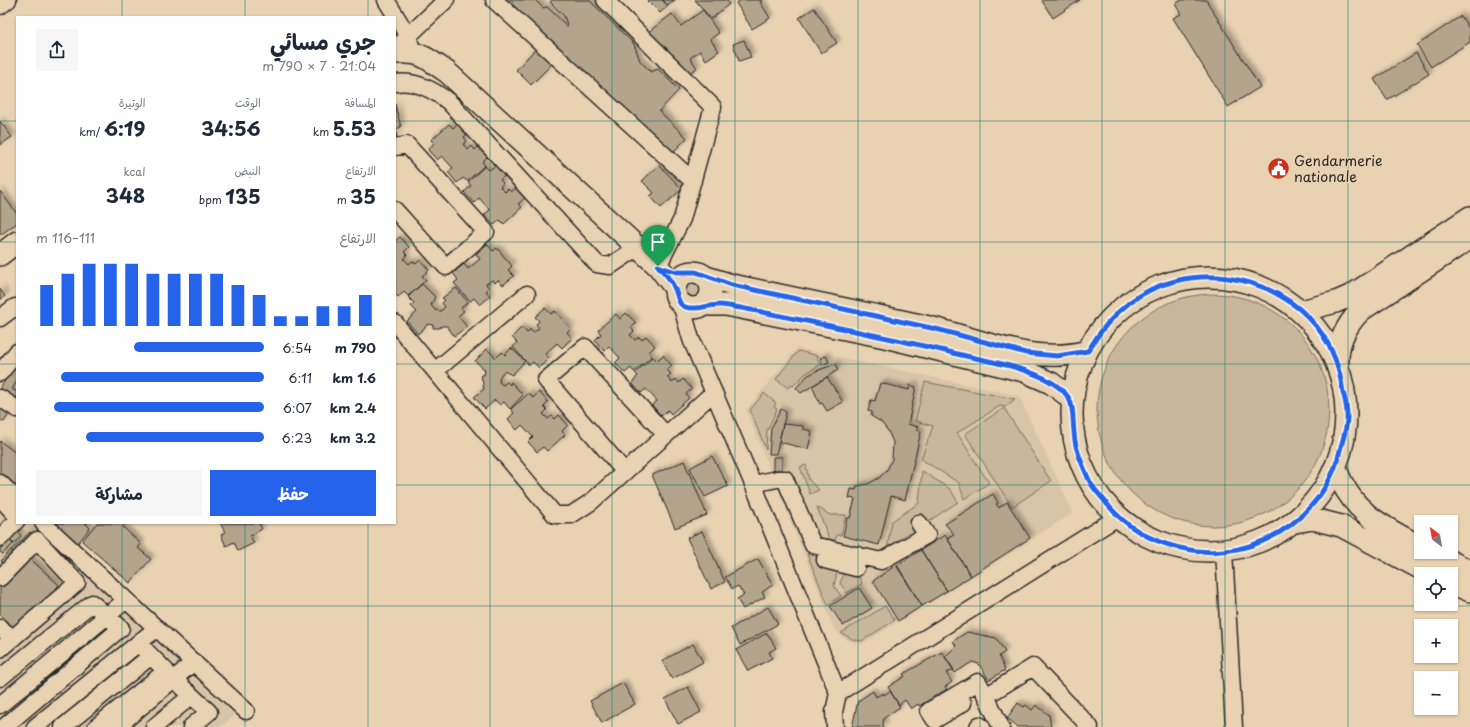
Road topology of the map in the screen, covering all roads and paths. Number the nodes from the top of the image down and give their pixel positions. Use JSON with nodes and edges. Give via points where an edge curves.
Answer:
{"nodes":[{"id":1,"x":8,"y":0,"type":"edge"},
{"id":2,"x":386,"y":0,"type":"edge"},
{"id":3,"x":446,"y":0,"type":"edge"},
{"id":4,"x":494,"y":0,"type":"edge"},
{"id":5,"x":605,"y":0,"type":"edge"},
{"id":6,"x":0,"y":6,"type":"edge"},
{"id":7,"x":392,"y":16,"type":"edge"},
{"id":8,"x":396,"y":28,"type":"edge"},
{"id":9,"x":403,"y":47,"type":"edge"},
{"id":10,"x":396,"y":83,"type":"edge"},
{"id":11,"x":396,"y":147,"type":"edge"},
{"id":12,"x":693,"y":181,"type":"junction"},
{"id":13,"x":396,"y":211,"type":"edge"},
{"id":14,"x":1470,"y":217,"type":"edge"},
{"id":15,"x":1470,"y":238,"type":"edge"},
{"id":16,"x":16,"y":243,"type":"edge"},
{"id":17,"x":637,"y":248,"type":"junction"},
{"id":18,"x":0,"y":255,"type":"edge"},
{"id":19,"x":658,"y":266,"type":"junction"},
{"id":20,"x":706,"y":277,"type":"junction"},
{"id":21,"x":680,"y":288,"type":"junction"},
{"id":22,"x":527,"y":294,"type":"dead end"},
{"id":23,"x":703,"y":306,"type":"junction"},
{"id":24,"x":16,"y":308,"type":"edge"},
{"id":25,"x":1301,"y":311,"type":"junction"},
{"id":26,"x":0,"y":318,"type":"edge"},
{"id":27,"x":396,"y":323,"type":"edge"},
{"id":28,"x":1088,"y":351,"type":"junction"},
{"id":29,"x":16,"y":353,"type":"edge"},
{"id":30,"x":1338,"y":364,"type":"junction"},
{"id":31,"x":435,"y":371,"type":"junction"},
{"id":32,"x":0,"y":373,"type":"edge"},
{"id":33,"x":714,"y":392,"type":"junction"},
{"id":34,"x":0,"y":398,"type":"edge"},
{"id":35,"x":1072,"y":402,"type":"junction"},
{"id":36,"x":16,"y":408,"type":"edge"},
{"id":37,"x":666,"y":435,"type":"junction"},
{"id":38,"x":1336,"y":469,"type":"junction"},
{"id":39,"x":625,"y":472,"type":"junction"},
{"id":40,"x":752,"y":484,"type":"junction"},
{"id":41,"x":0,"y":488,"type":"edge"},
{"id":42,"x":16,"y":498,"type":"edge"},
{"id":43,"x":16,"y":514,"type":"edge"},
{"id":44,"x":1118,"y":517,"type":"junction"},
{"id":45,"x":16,"y":521,"type":"edge"},
{"id":46,"x":1295,"y":522,"type":"junction"},
{"id":47,"x":919,"y":523,"type":"dead end"},
{"id":48,"x":44,"y":524,"type":"edge"},
{"id":49,"x":0,"y":538,"type":"edge"},
{"id":50,"x":62,"y":542,"type":"junction"},
{"id":51,"x":1414,"y":543,"type":"edge"},
{"id":52,"x":1224,"y":551,"type":"junction"},
{"id":53,"x":49,"y":554,"type":"junction"},
{"id":54,"x":1446,"y":559,"type":"edge"},
{"id":55,"x":1418,"y":567,"type":"edge"},
{"id":56,"x":1470,"y":570,"type":"edge"},
{"id":57,"x":0,"y":578,"type":"edge"},
{"id":58,"x":1458,"y":587,"type":"edge"},
{"id":59,"x":1470,"y":591,"type":"edge"},
{"id":60,"x":126,"y":600,"type":"junction"},
{"id":61,"x":108,"y":616,"type":"junction"},
{"id":62,"x":0,"y":628,"type":"edge"},
{"id":63,"x":157,"y":628,"type":"junction"},
{"id":64,"x":12,"y":638,"type":"junction"},
{"id":65,"x":138,"y":643,"type":"junction"},
{"id":66,"x":0,"y":649,"type":"edge"},
{"id":67,"x":150,"y":656,"type":"junction"},
{"id":68,"x":194,"y":662,"type":"junction"},
{"id":69,"x":0,"y":678,"type":"edge"},
{"id":70,"x":174,"y":679,"type":"junction"},
{"id":71,"x":838,"y":693,"type":"junction"},
{"id":72,"x":958,"y":694,"type":"dead end"},
{"id":73,"x":191,"y":696,"type":"junction"},
{"id":74,"x":986,"y":696,"type":"junction"},
{"id":75,"x":0,"y":705,"type":"edge"},
{"id":76,"x":246,"y":711,"type":"dead end"},
{"id":77,"x":4,"y":727,"type":"edge"},
{"id":78,"x":35,"y":727,"type":"edge"},
{"id":79,"x":63,"y":727,"type":"edge"},
{"id":80,"x":96,"y":727,"type":"edge"},
{"id":81,"x":117,"y":727,"type":"edge"},
{"id":82,"x":154,"y":727,"type":"edge"},
{"id":83,"x":191,"y":727,"type":"edge"},
{"id":84,"x":835,"y":727,"type":"edge"},
{"id":85,"x":978,"y":727,"type":"edge"},
{"id":86,"x":982,"y":727,"type":"edge"},
{"id":87,"x":1001,"y":727,"type":"edge"},
{"id":88,"x":1090,"y":727,"type":"edge"},
{"id":89,"x":1234,"y":727,"type":"edge"}],
"edges":[{"from":1,"to":6,"type":"street"},
{"from":2,"to":7,"type":"street"},
{"from":3,"to":9,"type":"street"},
{"from":4,"to":12,"type":"street"},
{"from":5,"to":12,"type":"street","via":[[713,107]]},
{"from":8,"to":9,"type":"street"},
{"from":9,"to":17,"type":"main road","via":[[424,56],[447,72]]},
{"from":10,"to":17,"type":"street","via":[[424,87],[440,94],[449,102],[597,264],[610,266]]},
{"from":11,"to":13,"type":"street","via":[[407,144],[486,232],[446,267]]},
{"from":12,"to":19,"type":"street","via":[[682,219]]},
{"from":14,"to":25,"type":"main road","via":[[1352,295]]},
{"from":15,"to":30,"type":"main road","via":[[1360,311],[1342,335]]},
{"from":16,"to":18,"type":"main road"},
{"from":17,"to":19,"type":"main road"},
{"from":19,"to":21,"type":"main road"},
{"from":20,"to":21,"type":"main road","via":[[696,272]]},
{"from":20,"to":23,"type":"main road","via":[[712,292]]},
{"from":20,"to":28,"type":"main road","via":[[732,285],[936,329],[1026,353],[1057,356]]},
{"from":21,"to":23,"type":"main road","via":[[692,308]]},
{"from":21,"to":33,"type":"street","via":[[691,338]]},
{"from":22,"to":31,"type":"street"},
{"from":23,"to":35,"type":"main road","via":[[726,305],[885,337],[1024,371],[1052,383]]},
{"from":24,"to":26,"type":"street"},
{"from":25,"to":28,"type":"main road","via":[[1263,287],[1241,280],[1219,277],[1174,281],[1132,300],[1105,326]]},
{"from":25,"to":30,"type":"main road","via":[[1321,332]]},
{"from":27,"to":31,"type":"street"},
{"from":28,"to":35,"type":"main road","via":[[1078,376]]},
{"from":29,"to":32,"type":"street"},
{"from":30,"to":38,"type":"main road","via":[[1348,417]]},
{"from":31,"to":39,"type":"street","via":[[555,515],[571,515],[591,502]]},
{"from":33,"to":37,"type":"street"},
{"from":33,"to":40,"type":"street"},
{"from":34,"to":36,"type":"street"},
{"from":35,"to":44,"type":"main road","via":[[1075,444],[1091,484]]},
{"from":37,"to":39,"type":"street"},
{"from":37,"to":39,"type":"street","via":[[585,347],[546,380]]},
{"from":38,"to":46,"type":"main road","via":[[1319,498]]},
{"from":38,"to":51,"type":"main road","via":[[1345,490],[1359,508],[1377,523]]},
{"from":40,"to":47,"type":"street","via":[[785,479],[812,545],[881,561],[927,535]]},
{"from":40,"to":71,"type":"street"},
{"from":41,"to":42,"type":"street"},
{"from":41,"to":43,"type":"street"},
{"from":44,"to":52,"type":"main road","via":[[1141,534],[1167,545],[1196,551]]},
{"from":44,"to":71,"type":"street"},
{"from":45,"to":49,"type":"street"},
{"from":46,"to":52,"type":"main road","via":[[1262,541]]},
{"from":46,"to":55,"type":"main road","via":[[1313,519],[1336,524]]},
{"from":48,"to":50,"type":"street"},
{"from":50,"to":53,"type":"street"},
{"from":50,"to":60,"type":"street"},
{"from":52,"to":89,"type":"street"},
{"from":53,"to":57,"type":"street","via":[[37,540]]},
{"from":53,"to":64,"type":"street","via":[[77,583]]},
{"from":54,"to":56,"type":"main road"},
{"from":58,"to":59,"type":"main road"},
{"from":60,"to":61,"type":"street"},
{"from":60,"to":63,"type":"street"},
{"from":61,"to":69,"type":"street","via":[[92,603]]},
{"from":61,"to":75,"type":"street"},
{"from":61,"to":77,"type":"street","via":[[121,628]]},
{"from":62,"to":64,"type":"street"},
{"from":63,"to":65,"type":"street"},
{"from":63,"to":68,"type":"street"},
{"from":64,"to":66,"type":"street"},
{"from":65,"to":67,"type":"street"},
{"from":65,"to":78,"type":"street"},
{"from":67,"to":79,"type":"street"},
{"from":67,"to":80,"type":"street","via":[[166,671]]},
{"from":68,"to":70,"type":"street"},
{"from":68,"to":76,"type":"street"},
{"from":70,"to":73,"type":"street"},
{"from":70,"to":81,"type":"street"},
{"from":71,"to":84,"type":"street","via":[[834,712]]},
{"from":72,"to":74,"type":"street","via":[[978,682]]},
{"from":73,"to":82,"type":"street"},
{"from":73,"to":83,"type":"street","via":[[209,712]]},
{"from":74,"to":87,"type":"street"},
{"from":74,"to":88,"type":"street","via":[[1033,667]]},
{"from":85,"to":86,"type":"street"}]}
